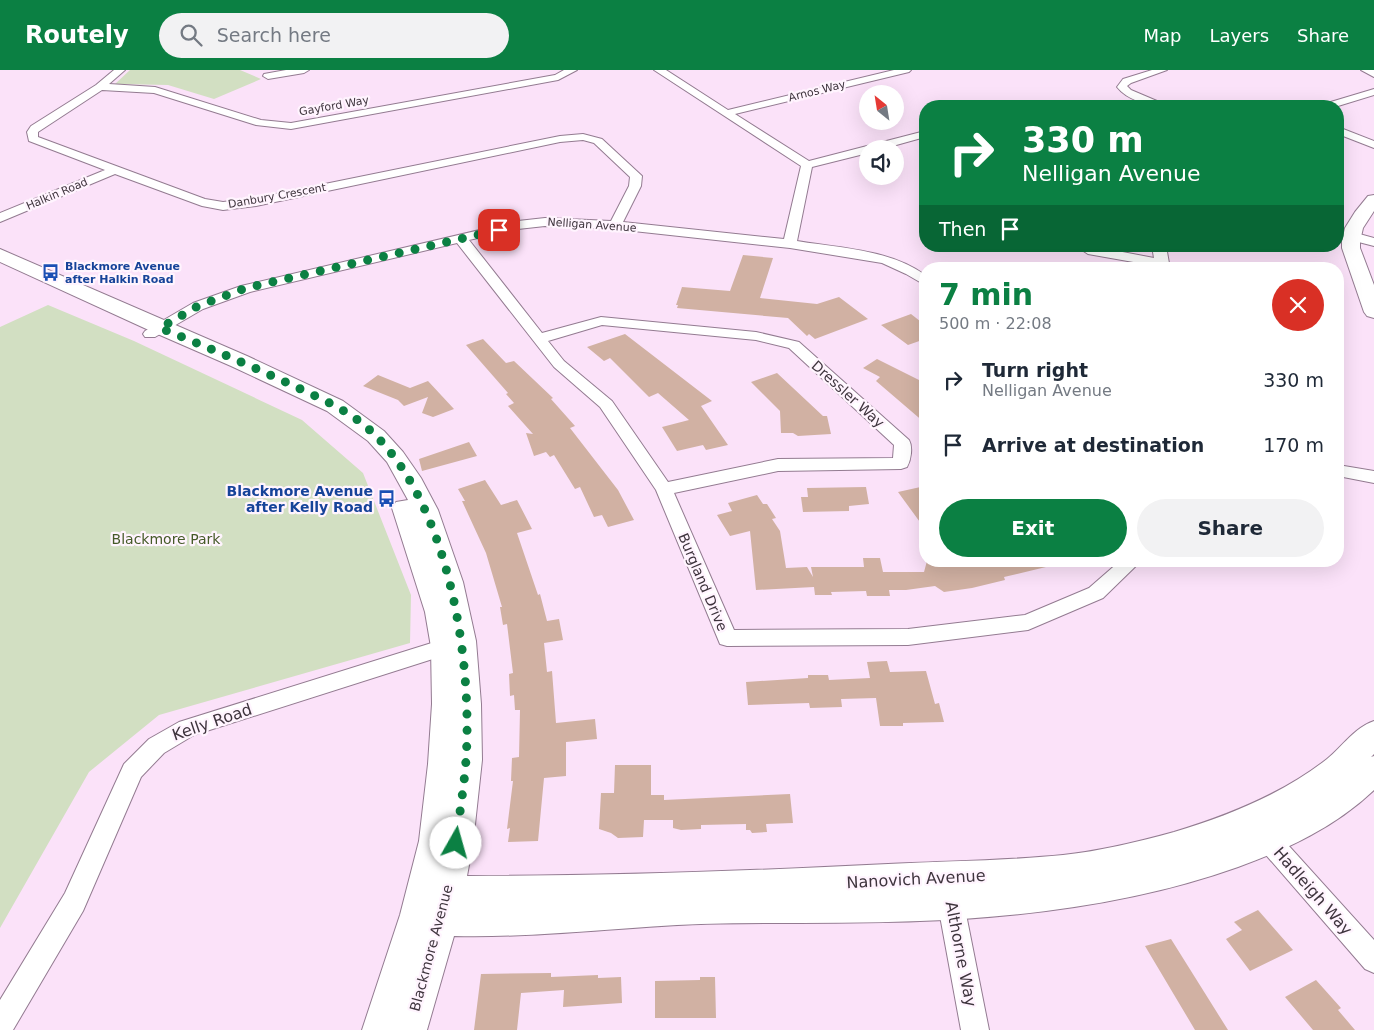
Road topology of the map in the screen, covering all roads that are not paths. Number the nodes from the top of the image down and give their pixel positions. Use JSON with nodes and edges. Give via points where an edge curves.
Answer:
{"nodes":[{"id":1,"x":120,"y":70,"type":"edge"},
{"id":2,"x":304,"y":70,"type":"edge"},
{"id":3,"x":572,"y":70,"type":"edge"},
{"id":4,"x":659,"y":70,"type":"edge"},
{"id":5,"x":906,"y":70,"type":"edge"},
{"id":6,"x":1162,"y":70,"type":"edge"},
{"id":7,"x":1366,"y":70,"type":"edge"},
{"id":8,"x":1374,"y":74,"type":"edge"},
{"id":9,"x":268,"y":76,"type":"dead end"},
{"id":10,"x":100,"y":87,"type":"junction"},
{"id":11,"x":1374,"y":92,"type":"edge"},
{"id":12,"x":1146,"y":100,"type":"edge"},
{"id":13,"x":1344,"y":101,"type":"edge"},
{"id":14,"x":728,"y":113,"type":"junction"},
{"id":15,"x":1344,"y":132,"type":"edge"},
{"id":16,"x":919,"y":136,"type":"edge"},
{"id":17,"x":902,"y":140,"type":"edge"},
{"id":18,"x":1374,"y":145,"type":"edge"},
{"id":19,"x":859,"y":151,"type":"edge"},
{"id":20,"x":807,"y":164,"type":"junction"},
{"id":21,"x":114,"y":170,"type":"junction"},
{"id":22,"x":1374,"y":200,"type":"edge"},
{"id":23,"x":0,"y":218,"type":"edge"},
{"id":24,"x":1374,"y":218,"type":"edge"},
{"id":25,"x":615,"y":226,"type":"junction"},
{"id":26,"x":460,"y":238,"type":"junction"},
{"id":27,"x":1363,"y":239,"type":"edge"},
{"id":28,"x":790,"y":244,"type":"junction"},
{"id":29,"x":1097,"y":252,"type":"edge"},
{"id":30,"x":0,"y":255,"type":"edge"},
{"id":31,"x":1144,"y":262,"type":"edge"},
{"id":32,"x":0,"y":266,"type":"edge"},
{"id":33,"x":919,"y":277,"type":"edge"},
{"id":34,"x":1374,"y":278,"type":"edge"},
{"id":35,"x":1374,"y":312,"type":"edge"},
{"id":36,"x":155,"y":331,"type":"junction"},
{"id":37,"x":538,"y":339,"type":"junction"},
{"id":38,"x":1344,"y":472,"type":"edge"},
{"id":39,"x":1374,"y":477,"type":"edge"},
{"id":40,"x":664,"y":489,"type":"junction"},
{"id":41,"x":1125,"y":567,"type":"edge"},
{"id":42,"x":454,"y":644,"type":"junction"},
{"id":43,"x":1374,"y":734,"type":"edge"},
{"id":44,"x":1374,"y":770,"type":"edge"},
{"id":45,"x":1260,"y":830,"type":"junction"},
{"id":46,"x":948,"y":891,"type":"junction"},
{"id":47,"x":432,"y":905,"type":"junction"},
{"id":48,"x":1374,"y":960,"type":"edge"},
{"id":49,"x":0,"y":1026,"type":"edge"},
{"id":50,"x":381,"y":1030,"type":"edge"},
{"id":51,"x":408,"y":1030,"type":"edge"},
{"id":52,"x":975,"y":1030,"type":"edge"}],
"edges":[{"from":1,"to":10,"type":"street","name":"Danbury Crescent"},
{"from":2,"to":9,"type":"street"},
{"from":3,"to":10,"type":"street","name":"Gayford Way","via":[[558,77],[291,126],[260,124],[155,90]]},
{"from":4,"to":14,"type":"street"},
{"from":5,"to":14,"type":"street","name":"Arnos Way"},
{"from":6,"to":12,"type":"street","via":[[1123,84],[1127,92]]},
{"from":7,"to":8,"type":"street"},
{"from":10,"to":21,"type":"street","name":"Danbury Crescent","via":[[35,128],[32,135],[37,142]]},
{"from":11,"to":13,"type":"street"},
{"from":14,"to":20,"type":"street"},
{"from":15,"to":18,"type":"street"},
{"from":16,"to":17,"type":"street"},
{"from":19,"to":20,"type":"street"},
{"from":20,"to":28,"type":"street"},
{"from":21,"to":23,"type":"street","name":"Halkin Road"},
{"from":21,"to":25,"type":"street","name":"Danbury Crescent","via":[[202,202],[238,205],[587,133],[636,176]]},
{"from":22,"to":27,"type":"street","via":[[1362,213]]},
{"from":24,"to":27,"type":"street"},
{"from":25,"to":26,"type":"street","name":"Nelligan Avenue","via":[[544,222]]},
{"from":25,"to":28,"type":"street","name":"Nelligan Avenue"},
{"from":26,"to":36,"type":"street","name":"Nelligan Avenue","via":[[228,294],[198,306]]},
{"from":26,"to":37,"type":"street","name":"Burgland Drive"},
{"from":27,"to":34,"type":"street","via":[[1364,254]]},
{"from":27,"to":35,"type":"street","via":[[1351,248]]},
{"from":28,"to":33,"type":"street","name":"Nelligan Avenue","via":[[885,260]]},
{"from":29,"to":31,"type":"street"},
{"from":30,"to":36,"type":"street","name":"Blackmore Avenue"},
{"from":32,"to":36,"type":"street","name":"Blackmore Avenue"},
{"from":36,"to":42,"type":"street","name":"Blackmore Avenue","via":[[313,408],[356,436],[383,468],[409,517],[439,612]]},
{"from":37,"to":40,"type":"street","name":"Burgland Drive","via":[[558,364],[606,404]]},
{"from":37,"to":40,"type":"street","name":"Dressler Way","via":[[601,321],[756,336],[794,345],[903,444],[901,463],[778,465]]},
{"from":38,"to":39,"type":"street"},
{"from":40,"to":41,"type":"street","name":"Burgland Drive","via":[[727,638],[908,637],[1028,622],[1096,593]]},
{"from":42,"to":47,"type":"street","name":"Blackmore Avenue"},
{"from":42,"to":49,"type":"street","name":"Kelly Road","via":[[187,728],[164,739],[146,753],[132,772],[74,902]]},
{"from":43,"to":45,"type":"street","name":"Nanovich Avenue","via":[[1338,769],[1301,794]]},
{"from":44,"to":45,"type":"street","name":"Nanovich Avenue","via":[[1324,811]]},
{"from":45,"to":46,"type":"street","name":"Nanovich Avenue","via":[[1215,860],[1110,885],[1048,895]]},
{"from":45,"to":48,"type":"street","name":"Hadleigh Way"},
{"from":46,"to":47,"type":"street","name":"Nanovich Avenue","via":[[501,918]]},
{"from":46,"to":52,"type":"street","name":"Althorne Way"},
{"from":47,"to":50,"type":"street","name":"Blackmore Avenue"},
{"from":47,"to":51,"type":"street","name":"Blackmore Avenue"}]}
